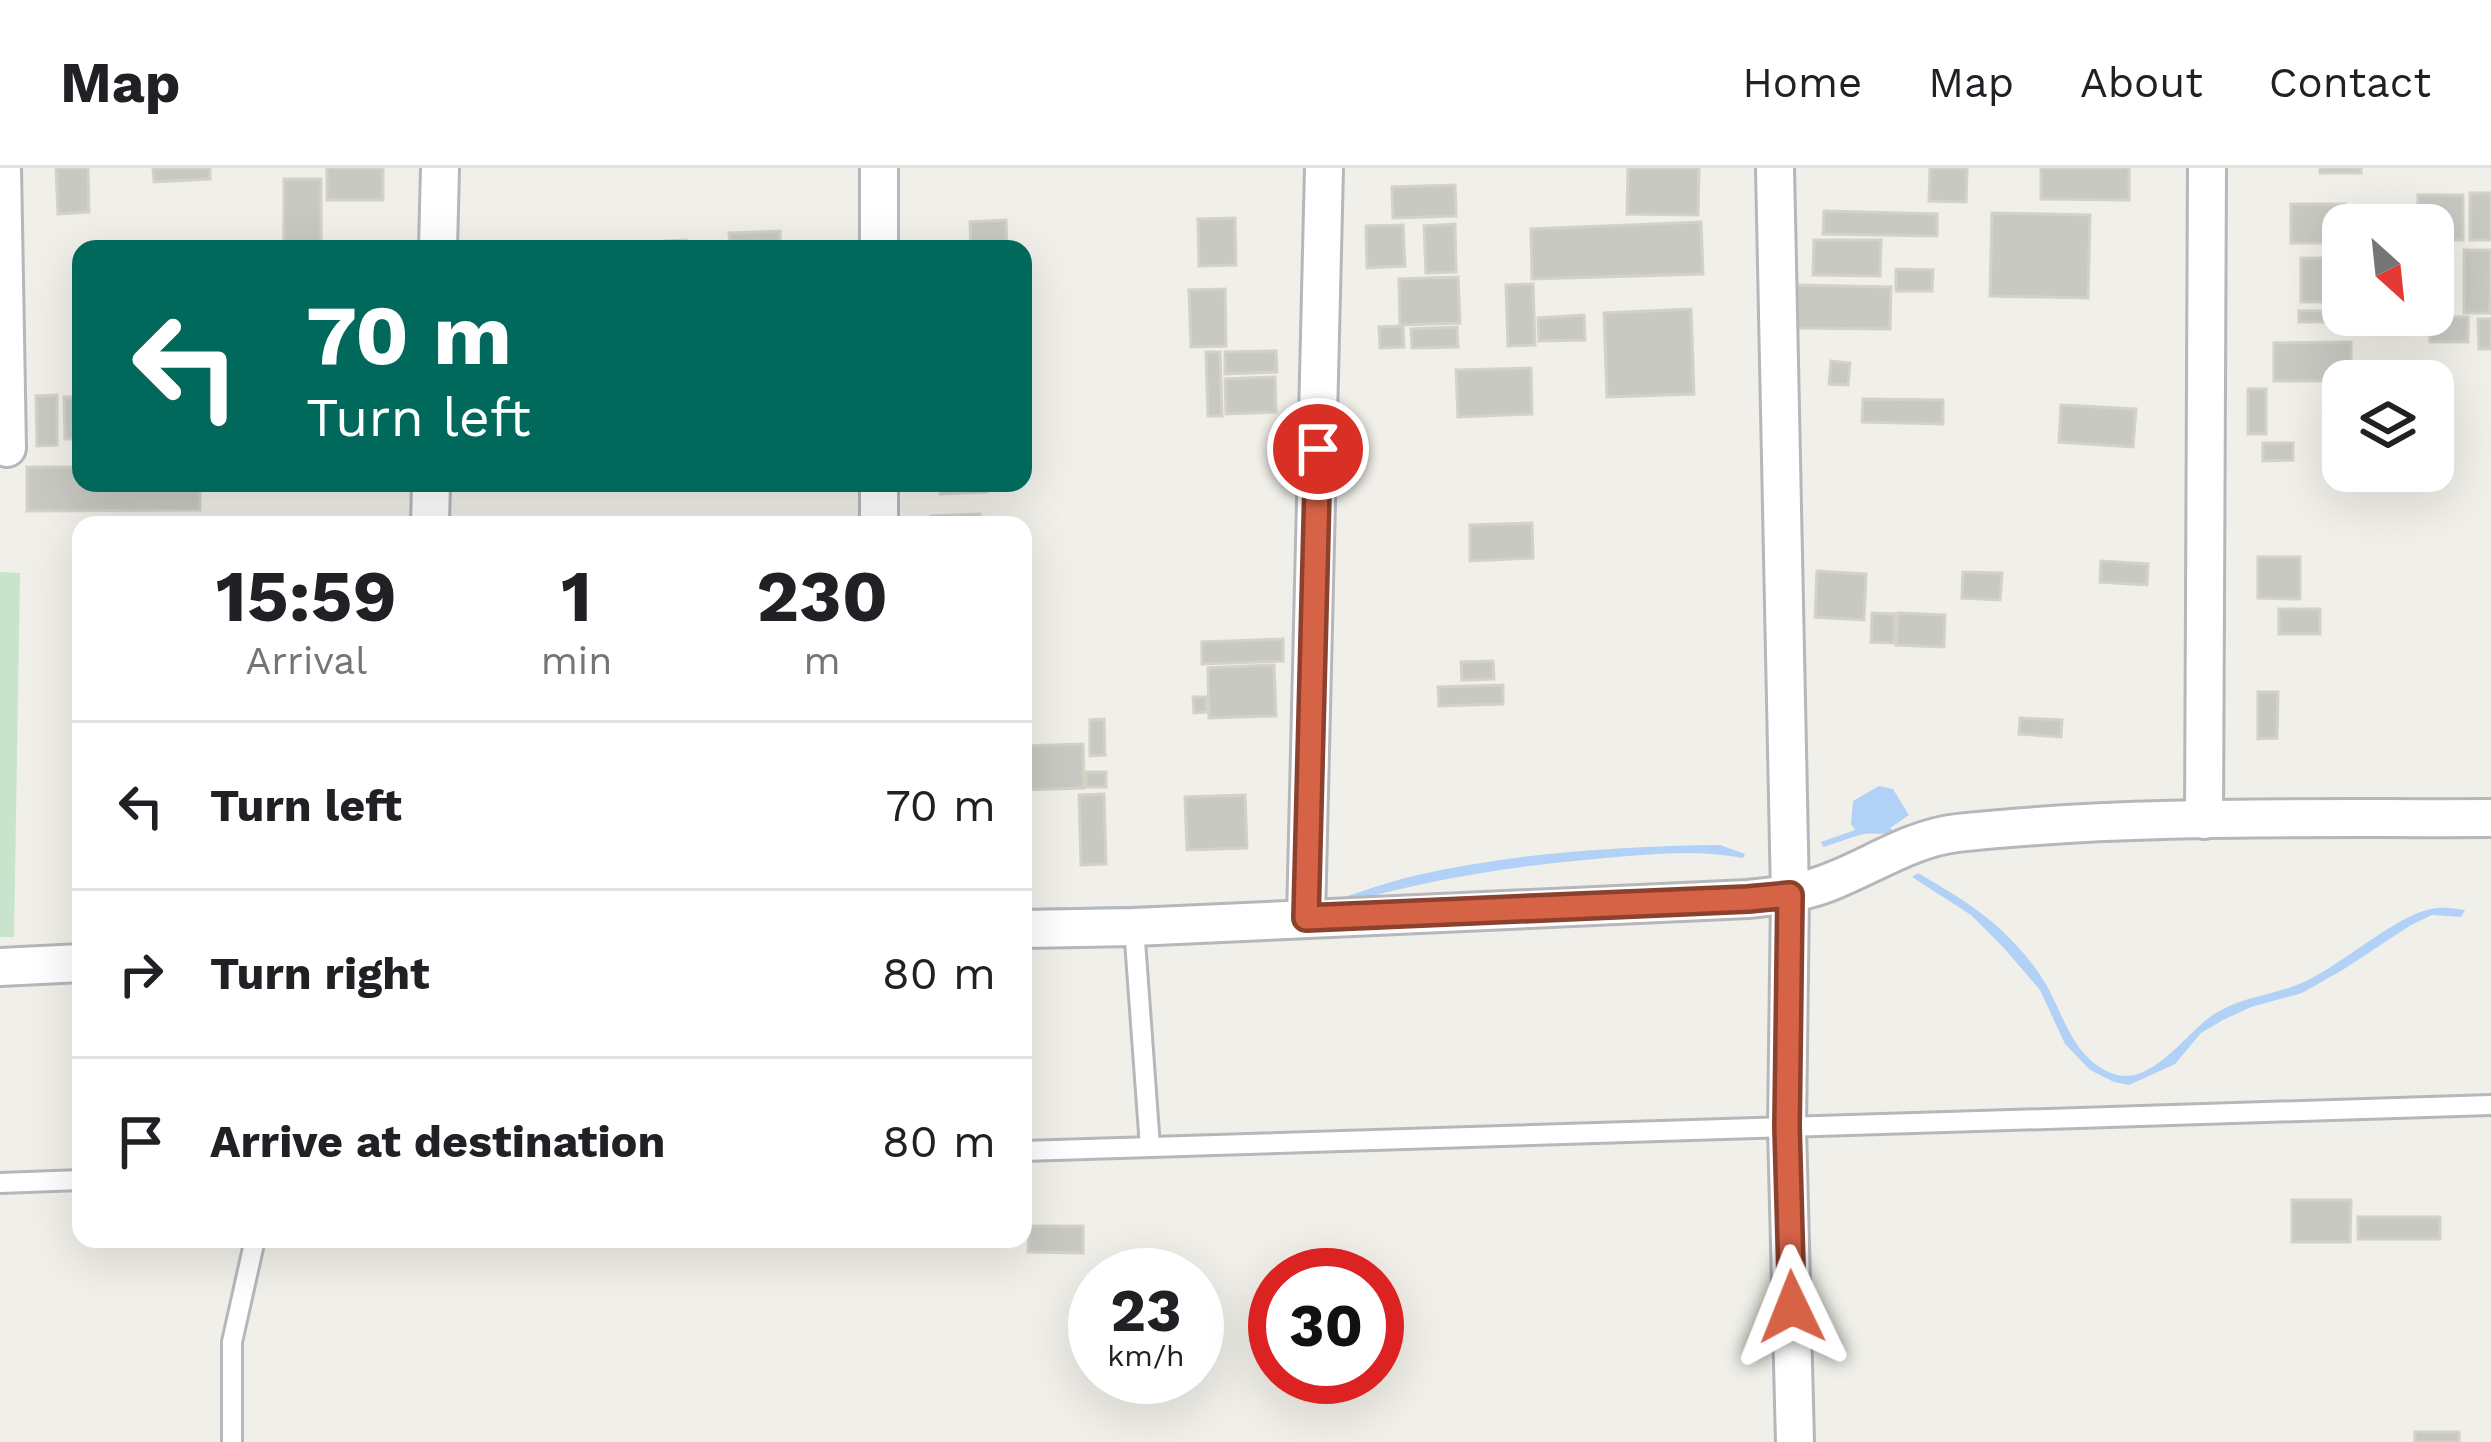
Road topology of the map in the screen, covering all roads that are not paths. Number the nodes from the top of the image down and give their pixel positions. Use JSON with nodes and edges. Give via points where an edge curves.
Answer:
{"nodes":[{"id":1,"x":2,"y":168,"type":"edge"},
{"id":2,"x":440,"y":168,"type":"edge"},
{"id":3,"x":879,"y":168,"type":"edge"},
{"id":4,"x":1324,"y":168,"type":"edge"},
{"id":5,"x":1775,"y":168,"type":"edge"},
{"id":6,"x":2207,"y":168,"type":"edge"},
{"id":7,"x":438,"y":240,"type":"edge"},
{"id":8,"x":879,"y":240,"type":"edge"},
{"id":9,"x":7,"y":448,"type":"dead end"},
{"id":10,"x":2491,"y":818,"type":"edge"},
{"id":11,"x":2204,"y":820,"type":"junction"},
{"id":12,"x":1790,"y":895,"type":"junction"},
{"id":13,"x":1306,"y":918,"type":"junction"},
{"id":14,"x":1134,"y":927,"type":"junction"},
{"id":15,"x":1032,"y":929,"type":"edge"},
{"id":16,"x":72,"y":963,"type":"edge"},
{"id":17,"x":0,"y":967,"type":"edge"},
{"id":18,"x":2491,"y":1106,"type":"edge"},
{"id":19,"x":1787,"y":1127,"type":"junction"},
{"id":20,"x":1150,"y":1147,"type":"junction"},
{"id":21,"x":1032,"y":1150,"type":"edge"},
{"id":22,"x":72,"y":1180,"type":"edge"},
{"id":23,"x":0,"y":1183,"type":"edge"},
{"id":24,"x":253,"y":1248,"type":"edge"},
{"id":25,"x":232,"y":1442,"type":"edge"},
{"id":26,"x":1795,"y":1442,"type":"edge"}],
"edges":[{"from":1,"to":9,"type":"street"},
{"from":2,"to":7,"type":"street"},
{"from":3,"to":8,"type":"street"},
{"from":4,"to":13,"type":"street"},
{"from":5,"to":12,"type":"street"},
{"from":6,"to":11,"type":"street"},
{"from":10,"to":11,"type":"street"},
{"from":11,"to":12,"type":"street","via":[[1951,834]]},
{"from":12,"to":13,"type":"street"},
{"from":12,"to":19,"type":"street"},
{"from":13,"to":14,"type":"street"},
{"from":14,"to":15,"type":"street"},
{"from":14,"to":20,"type":"lane"},
{"from":16,"to":17,"type":"street"},
{"from":18,"to":19,"type":"lane"},
{"from":19,"to":20,"type":"lane"},
{"from":19,"to":26,"type":"street"},
{"from":20,"to":21,"type":"lane"},
{"from":22,"to":23,"type":"lane"},
{"from":24,"to":25,"type":"lane","via":[[232,1342]]}]}
